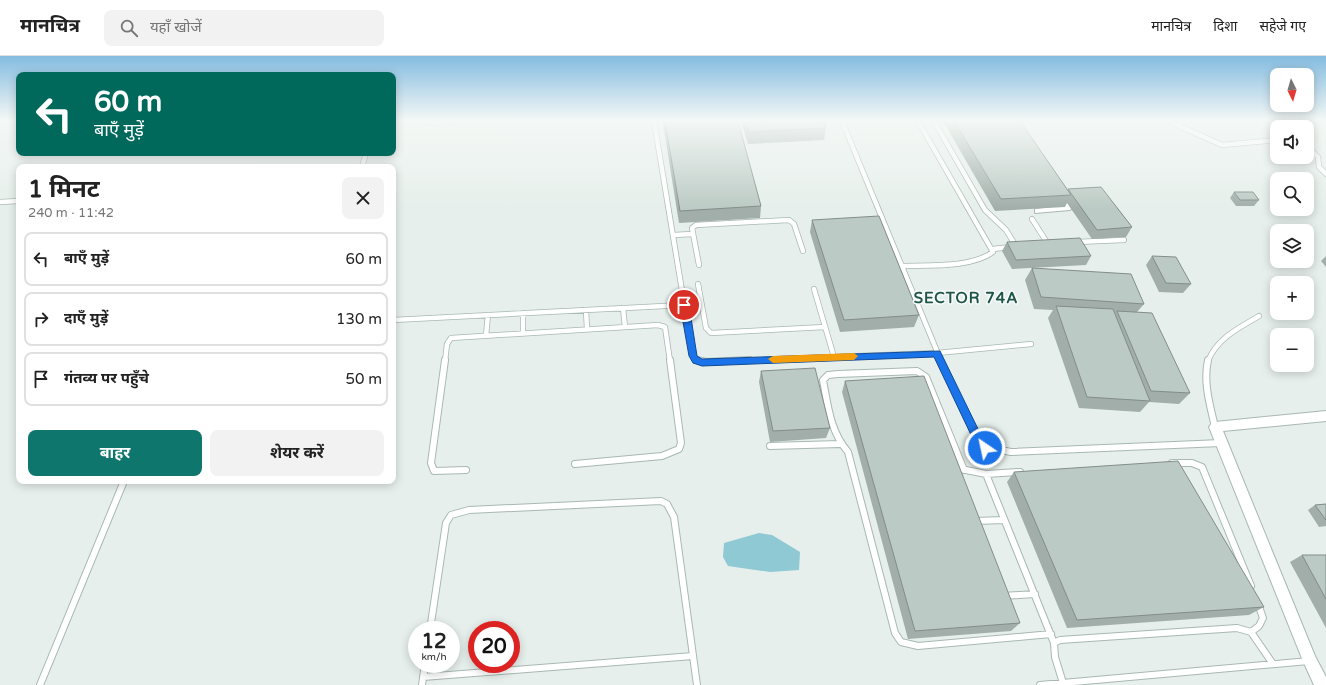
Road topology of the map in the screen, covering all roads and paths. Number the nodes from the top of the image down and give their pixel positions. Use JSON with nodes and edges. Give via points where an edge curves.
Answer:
{"nodes":[{"id":1,"x":659,"y":150,"type":"edge"},
{"id":2,"x":854,"y":150,"type":"edge"},
{"id":3,"x":935,"y":150,"type":"edge"},
{"id":4,"x":951,"y":150,"type":"edge"},
{"id":5,"x":1314,"y":153,"type":"edge"},
{"id":6,"x":1326,"y":174,"type":"edge"},
{"id":7,"x":1050,"y":181,"type":"edge"},
{"id":8,"x":16,"y":201,"type":"edge"},
{"id":9,"x":0,"y":202,"type":"edge"},
{"id":10,"x":1038,"y":211,"type":"dead end"},
{"id":11,"x":1032,"y":219,"type":"dead end"},
{"id":12,"x":693,"y":234,"type":"junction"},
{"id":13,"x":673,"y":235,"type":"junction"},
{"id":14,"x":1124,"y":240,"type":"dead end"},
{"id":15,"x":1070,"y":242,"type":"edge"},
{"id":16,"x":1055,"y":243,"type":"edge"},
{"id":17,"x":1042,"y":244,"type":"edge"},
{"id":18,"x":1048,"y":244,"type":"junction"},
{"id":19,"x":1016,"y":246,"type":"junction"},
{"id":20,"x":1022,"y":246,"type":"edge"},
{"id":21,"x":993,"y":249,"type":"junction"},
{"id":22,"x":803,"y":251,"type":"dead end"},
{"id":23,"x":699,"y":265,"type":"dead end"},
{"id":24,"x":903,"y":266,"type":"junction"},
{"id":25,"x":698,"y":284,"type":"dead end"},
{"id":26,"x":814,"y":289,"type":"dead end"},
{"id":27,"x":684,"y":305,"type":"junction"},
{"id":28,"x":623,"y":308,"type":"junction"},
{"id":29,"x":586,"y":310,"type":"junction"},
{"id":30,"x":523,"y":313,"type":"junction"},
{"id":31,"x":488,"y":315,"type":"junction"},
{"id":32,"x":1259,"y":316,"type":"dead end"},
{"id":33,"x":396,"y":320,"type":"edge"},
{"id":34,"x":624,"y":327,"type":"junction"},
{"id":35,"x":825,"y":327,"type":"junction"},
{"id":36,"x":587,"y":329,"type":"junction"},
{"id":37,"x":523,"y":333,"type":"junction"},
{"id":38,"x":486,"y":335,"type":"junction"},
{"id":39,"x":1031,"y":344,"type":"dead end"},
{"id":40,"x":937,"y":353,"type":"junction"},
{"id":41,"x":834,"y":357,"type":"junction"},
{"id":42,"x":1326,"y":416,"type":"edge"},
{"id":43,"x":1216,"y":427,"type":"junction"},
{"id":44,"x":1221,"y":443,"type":"junction"},
{"id":45,"x":840,"y":444,"type":"junction"},
{"id":46,"x":770,"y":446,"type":"dead end"},
{"id":47,"x":1162,"y":463,"type":"edge"},
{"id":48,"x":575,"y":464,"type":"dead end"},
{"id":49,"x":955,"y":468,"type":"edge"},
{"id":50,"x":466,"y":470,"type":"dead end"},
{"id":51,"x":964,"y":470,"type":"junction"},
{"id":52,"x":1024,"y":471,"type":"edge"},
{"id":53,"x":986,"y":474,"type":"junction"},
{"id":54,"x":123,"y":484,"type":"edge"},
{"id":55,"x":1004,"y":520,"type":"junction"},
{"id":56,"x":973,"y":521,"type":"edge"},
{"id":57,"x":1253,"y":592,"type":"edge"},
{"id":58,"x":1035,"y":594,"type":"junction"},
{"id":59,"x":1001,"y":596,"type":"edge"},
{"id":60,"x":1256,"y":599,"type":"edge"},
{"id":61,"x":431,"y":621,"type":"edge"},
{"id":62,"x":1251,"y":632,"type":"junction"},
{"id":63,"x":1051,"y":634,"type":"junction"},
{"id":64,"x":1054,"y":643,"type":"junction"},
{"id":65,"x":693,"y":656,"type":"junction"},
{"id":66,"x":1310,"y":661,"type":"junction"},
{"id":67,"x":1273,"y":664,"type":"junction"},
{"id":68,"x":424,"y":673,"type":"edge"},
{"id":69,"x":423,"y":677,"type":"junction"},
{"id":70,"x":1063,"y":683,"type":"junction"},
{"id":71,"x":40,"y":685,"type":"edge"},
{"id":72,"x":422,"y":685,"type":"edge"},
{"id":73,"x":697,"y":685,"type":"edge"},
{"id":74,"x":1040,"y":685,"type":"edge"},
{"id":75,"x":1322,"y":685,"type":"edge"}],
"edges":[{"from":1,"to":13,"type":"lane"},
{"from":2,"to":24,"type":"lane"},
{"from":3,"to":21,"type":"lane"},
{"from":4,"to":19,"type":"lane","via":[[985,210],[1004,227]]},
{"from":5,"to":6,"type":"lane","via":[[1318,157],[1319,167]]},
{"from":7,"to":10,"type":"street","via":[[1067,208]]},
{"from":8,"to":9,"type":"lane"},
{"from":11,"to":18,"type":"lane"},
{"from":12,"to":13,"type":"lane"},
{"from":12,"to":22,"type":"lane","via":[[692,228],[696,225],[789,220],[794,224]]},
{"from":12,"to":23,"type":"lane"},
{"from":13,"to":27,"type":"lane"},
{"from":14,"to":15,"type":"lane"},
{"from":16,"to":18,"type":"lane"},
{"from":17,"to":18,"type":"lane"},
{"from":19,"to":20,"type":"lane"},
{"from":19,"to":21,"type":"lane"},
{"from":21,"to":24,"type":"lane","via":[[994,252],[989,256],[977,261]]},
{"from":24,"to":40,"type":"lane"},
{"from":25,"to":35,"type":"lane","via":[[706,328],[711,333]]},
{"from":26,"to":35,"type":"lane"},
{"from":27,"to":28,"type":"lane"},
{"from":27,"to":41,"type":"lane","via":[[693,356],[699,362]]},
{"from":28,"to":29,"type":"lane"},
{"from":28,"to":34,"type":"lane"},
{"from":29,"to":30,"type":"lane"},
{"from":29,"to":36,"type":"lane"},
{"from":30,"to":31,"type":"lane"},
{"from":30,"to":37,"type":"lane"},
{"from":31,"to":33,"type":"lane"},
{"from":31,"to":38,"type":"lane"},
{"from":32,"to":43,"type":"lane","via":[[1229,336],[1212,352],[1208,365],[1207,386]]},
{"from":34,"to":36,"type":"lane"},
{"from":34,"to":48,"type":"lane","via":[[663,325],[666,328],[681,443],[679,449],[662,456]]},
{"from":35,"to":41,"type":"lane"},
{"from":36,"to":37,"type":"lane"},
{"from":37,"to":38,"type":"lane"},
{"from":38,"to":50,"type":"lane","via":[[451,338],[446,344],[431,463],[434,471]]},
{"from":39,"to":40,"type":"lane"},
{"from":40,"to":41,"type":"lane"},
{"from":40,"to":44,"type":"lane","via":[[976,436],[985,448],[1011,452]]},
{"from":42,"to":43,"type":"street"},
{"from":43,"to":44,"type":"street"},
{"from":44,"to":66,"type":"street"},
{"from":45,"to":46,"type":"lane"},
{"from":45,"to":51,"type":"lane","via":[[834,433],[822,380],[828,375],[917,371],[926,377]]},
{"from":45,"to":63,"type":"lane","via":[[848,452],[896,633],[901,642],[918,646]]},
{"from":47,"to":57,"type":"lane","via":[[1186,462],[1202,467]]},
{"from":49,"to":51,"type":"lane"},
{"from":51,"to":53,"type":"lane"},
{"from":52,"to":53,"type":"lane"},
{"from":53,"to":55,"type":"lane"},
{"from":54,"to":71,"type":"lane"},
{"from":55,"to":56,"type":"lane"},
{"from":55,"to":58,"type":"lane"},
{"from":58,"to":59,"type":"lane"},
{"from":58,"to":63,"type":"lane"},
{"from":60,"to":62,"type":"lane","via":[[1263,618],[1259,626]]},
{"from":61,"to":65,"type":"lane","via":[[446,523],[451,516],[469,510],[660,501],[667,504],[674,517]]},
{"from":62,"to":64,"type":"lane","via":[[1237,628],[1060,640]]},
{"from":62,"to":67,"type":"lane"},
{"from":63,"to":64,"type":"lane"},
{"from":64,"to":70,"type":"lane","via":[[1055,657]]},
{"from":65,"to":69,"type":"lane"},
{"from":65,"to":73,"type":"lane"},
{"from":66,"to":67,"type":"lane"},
{"from":66,"to":75,"type":"street"},
{"from":67,"to":70,"type":"lane"},
{"from":68,"to":69,"type":"lane"},
{"from":69,"to":72,"type":"lane"},
{"from":70,"to":74,"type":"lane"}]}
